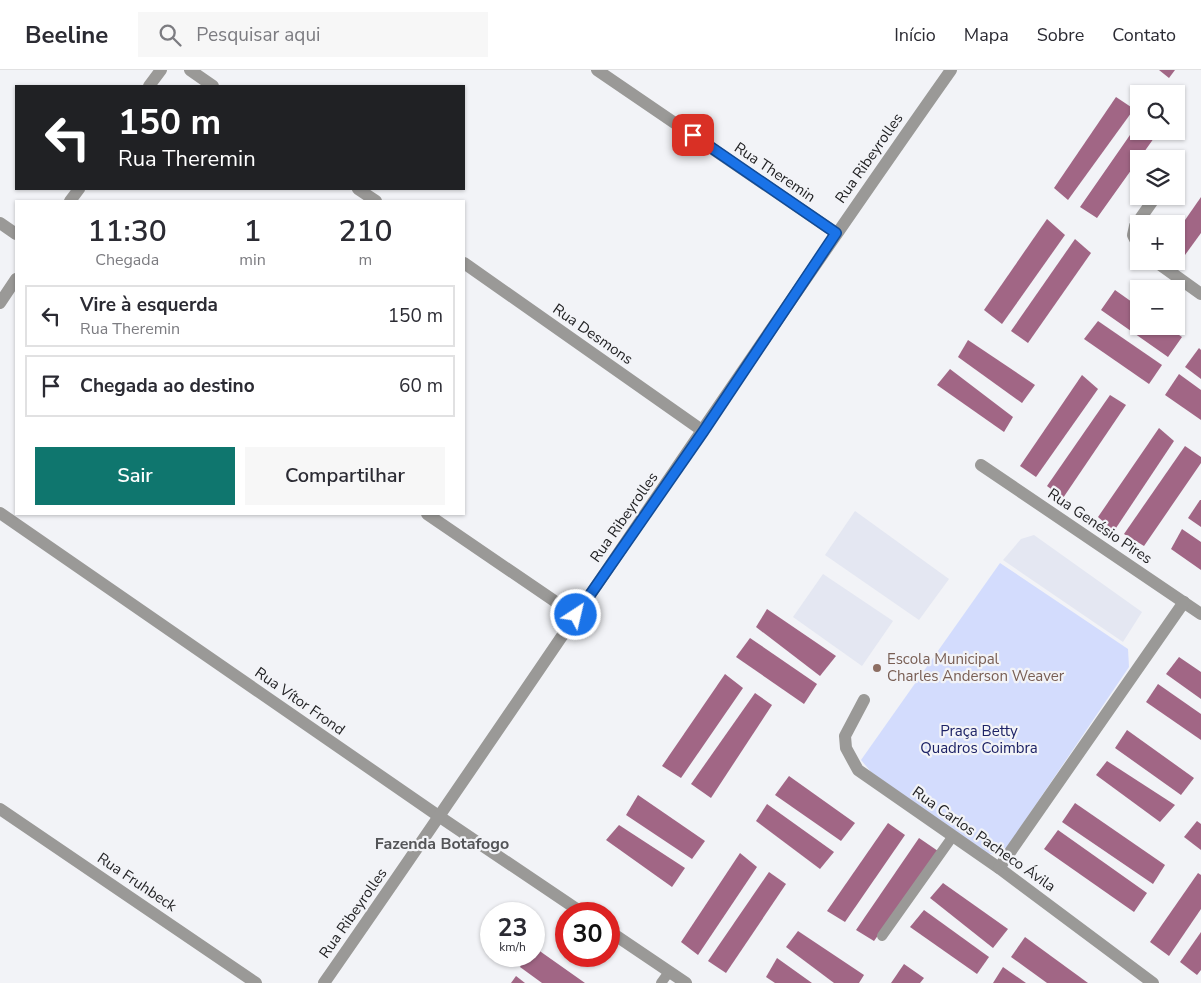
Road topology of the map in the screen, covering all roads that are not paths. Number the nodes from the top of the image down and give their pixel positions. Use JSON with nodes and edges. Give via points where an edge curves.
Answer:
{"nodes":[{"id":1,"x":160,"y":70,"type":"edge"},
{"id":2,"x":190,"y":70,"type":"edge"},
{"id":3,"x":597,"y":70,"type":"edge"},
{"id":4,"x":951,"y":70,"type":"edge"},
{"id":5,"x":150,"y":85,"type":"edge"},
{"id":6,"x":212,"y":85,"type":"edge"},
{"id":7,"x":360,"y":190,"type":"edge"},
{"id":8,"x":374,"y":200,"type":"edge"},
{"id":9,"x":0,"y":223,"type":"edge"},
{"id":10,"x":15,"y":233,"type":"edge"},
{"id":11,"x":836,"y":233,"type":"junction"},
{"id":12,"x":465,"y":264,"type":"edge"},
{"id":13,"x":1168,"y":270,"type":"edge"},
{"id":14,"x":15,"y":280,"type":"edge"},
{"id":15,"x":1201,"y":294,"type":"edge"},
{"id":16,"x":0,"y":303,"type":"edge"},
{"id":17,"x":703,"y":432,"type":"junction"},
{"id":18,"x":981,"y":465,"type":"dead end"},
{"id":19,"x":0,"y":513,"type":"edge"},
{"id":20,"x":429,"y":515,"type":"edge"},
{"id":21,"x":1184,"y":602,"type":"junction"},
{"id":22,"x":1201,"y":614,"type":"edge"},
{"id":23,"x":576,"y":615,"type":"junction"},
{"id":24,"x":864,"y":700,"type":"dead end"},
{"id":25,"x":0,"y":809,"type":"edge"},
{"id":26,"x":440,"y":817,"type":"junction"},
{"id":27,"x":953,"y":836,"type":"junction"},
{"id":28,"x":999,"y":868,"type":"junction"},
{"id":29,"x":566,"y":902,"type":"edge"},
{"id":30,"x":882,"y":936,"type":"dead end"},
{"id":31,"x":620,"y":939,"type":"edge"},
{"id":32,"x":669,"y":972,"type":"junction"},
{"id":33,"x":256,"y":983,"type":"edge"},
{"id":34,"x":324,"y":983,"type":"edge"},
{"id":35,"x":661,"y":983,"type":"edge"},
{"id":36,"x":686,"y":983,"type":"edge"},
{"id":37,"x":1153,"y":983,"type":"edge"}],
"edges":[{"from":1,"to":5,"type":"street"},
{"from":2,"to":6,"type":"street"},
{"from":3,"to":11,"type":"street","name":"Rua Theremin"},
{"from":4,"to":11,"type":"street","name":"Rua Ribeyrolles"},
{"from":7,"to":8,"type":"street"},
{"from":9,"to":10,"type":"street"},
{"from":11,"to":17,"type":"street","name":"Rua Ribeyrolles"},
{"from":12,"to":17,"type":"street","name":"Rua Desmons"},
{"from":13,"to":15,"type":"street"},
{"from":14,"to":16,"type":"street"},
{"from":17,"to":23,"type":"street","name":"Rua Ribeyrolles"},
{"from":18,"to":21,"type":"street","name":"Rua Genésio Pires"},
{"from":19,"to":26,"type":"street","name":"Rua Vítor Frond"},
{"from":20,"to":23,"type":"street"},
{"from":21,"to":22,"type":"street","name":"Rua Genésio Pires"},
{"from":21,"to":28,"type":"street"},
{"from":23,"to":26,"type":"street","name":"Rua Ribeyrolles"},
{"from":24,"to":27,"type":"street","name":"Rua Carlos Pacheco Ávila","via":[[844,736],[846,748],[858,770]]},
{"from":25,"to":33,"type":"street","name":"Rua Fruhbeck"},
{"from":26,"to":29,"type":"street","name":"Rua Vítor Frond"},
{"from":26,"to":34,"type":"street","name":"Rua Ribeyrolles"},
{"from":27,"to":28,"type":"street","name":"Rua Carlos Pacheco Ávila"},
{"from":27,"to":30,"type":"lane"},
{"from":28,"to":37,"type":"street","name":"Rua Carlos Pacheco Ávila"},
{"from":31,"to":32,"type":"street"},
{"from":32,"to":35,"type":"lane"},
{"from":32,"to":36,"type":"street"}]}
